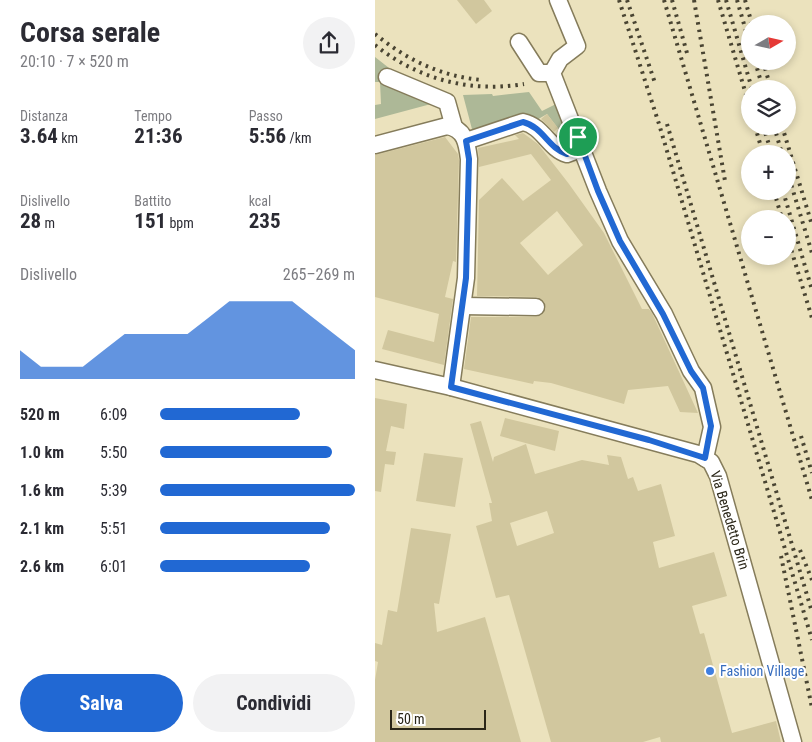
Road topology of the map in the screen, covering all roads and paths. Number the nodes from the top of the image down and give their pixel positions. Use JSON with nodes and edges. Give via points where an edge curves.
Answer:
{"nodes":[{"id":1,"x":559,"y":0,"type":"edge"},
{"id":2,"x":519,"y":42,"type":"dead end"},
{"id":3,"x":552,"y":73,"type":"junction"},
{"id":4,"x":387,"y":77,"type":"dead end"},
{"id":5,"x":454,"y":127,"type":"junction"},
{"id":6,"x":578,"y":137,"type":"junction"},
{"id":7,"x":466,"y":141,"type":"junction"},
{"id":8,"x":375,"y":144,"type":"edge"},
{"id":9,"x":463,"y":306,"type":"junction"},
{"id":10,"x":536,"y":307,"type":"dead end"},
{"id":11,"x":375,"y":370,"type":"edge"},
{"id":12,"x":451,"y":387,"type":"junction"},
{"id":13,"x":705,"y":458,"type":"junction"},
{"id":14,"x":793,"y":742,"type":"edge"}],
"edges":[{"from":1,"to":3,"type":"street","via":[[577,46],[560,59]]},
{"from":2,"to":3,"type":"street","via":[[539,74]]},
{"from":3,"to":6,"type":"street"},
{"from":4,"to":5,"type":"street","via":[[447,102]]},
{"from":5,"to":7,"type":"street"},
{"from":5,"to":8,"type":"street","via":[[440,126]]},
{"from":6,"to":7,"type":"street","via":[[575,150],[567,154],[523,122]]},
{"from":6,"to":13,"type":"street","via":[[620,241],[703,388],[711,426]]},
{"from":7,"to":9,"type":"street","via":[[469,159]]},
{"from":9,"to":10,"type":"street"},
{"from":9,"to":12,"type":"street"},
{"from":11,"to":12,"type":"street","name":"Via Benedetto Brin"},
{"from":12,"to":13,"type":"street","name":"Via Benedetto Brin"},
{"from":13,"to":14,"type":"street","name":"Via Benedetto Brin","via":[[719,476]]}]}
